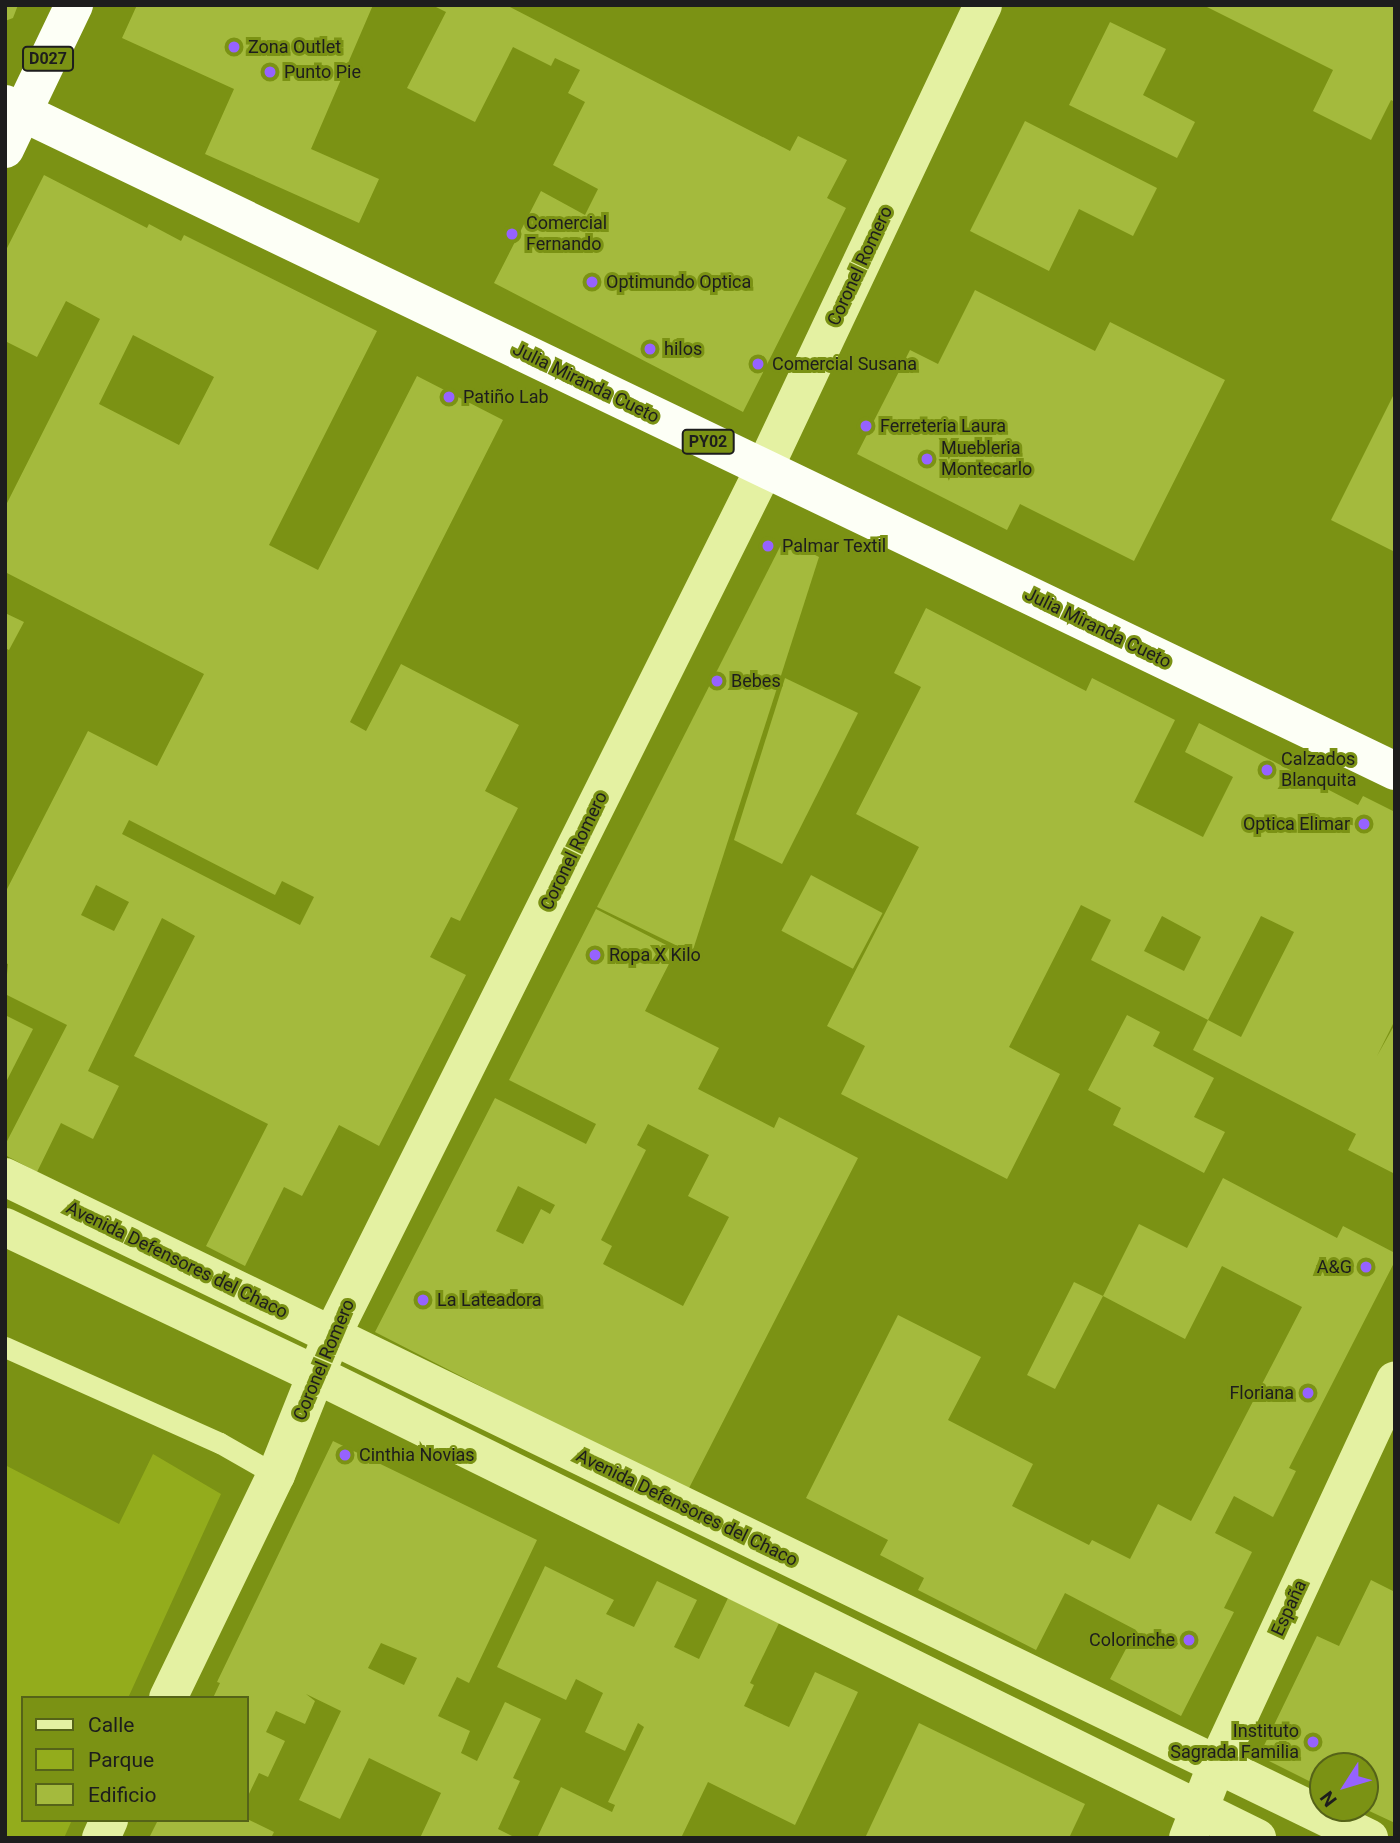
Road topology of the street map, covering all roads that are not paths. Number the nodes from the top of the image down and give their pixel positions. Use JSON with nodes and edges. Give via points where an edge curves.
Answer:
{"nodes":[{"id":1,"x":74,"y":5,"type":"edge"},
{"id":2,"x":983,"y":5,"type":"edge"},
{"id":3,"x":14,"y":108,"type":"edge"},
{"id":4,"x":5,"y":149,"type":"edge"},
{"id":5,"x":764,"y":469,"type":"junction"},
{"id":6,"x":1395,"y":771,"type":"edge"},
{"id":7,"x":5,"y":1177,"type":"edge"},
{"id":8,"x":5,"y":1227,"type":"edge"},
{"id":9,"x":332,"y":1335,"type":"junction"},
{"id":10,"x":5,"y":1347,"type":"edge"},
{"id":11,"x":317,"y":1375,"type":"junction"},
{"id":12,"x":1395,"y":1381,"type":"edge"},
{"id":13,"x":276,"y":1475,"type":"junction"},
{"id":14,"x":169,"y":1696,"type":"edge"},
{"id":15,"x":1216,"y":1766,"type":"junction"},
{"id":16,"x":108,"y":1822,"type":"edge"},
{"id":17,"x":1195,"y":1824,"type":"edge"},
{"id":18,"x":101,"y":1838,"type":"edge"},
{"id":19,"x":1257,"y":1838,"type":"edge"},
{"id":20,"x":1369,"y":1838,"type":"edge"}],
"edges":[{"from":1,"to":3,"type":"highway","number":"D027"},
{"from":2,"to":5,"type":"street","name":"Coronel Romero"},
{"from":3,"to":4,"type":"highway","number":"D027"},
{"from":3,"to":5,"type":"highway","name":"Julia Miranda Cueto","number":"PY02"},
{"from":5,"to":6,"type":"highway","name":"Julia Miranda Cueto","number":"PY02"},
{"from":5,"to":9,"type":"street","name":"Coronel Romero"},
{"from":7,"to":9,"type":"street","name":"Avenida Defensores del Chaco"},
{"from":8,"to":11,"type":"street"},
{"from":9,"to":11,"type":"street","name":"Coronel Romero"},
{"from":9,"to":15,"type":"street","name":"Avenida Defensores del Chaco"},
{"from":10,"to":13,"type":"lane","via":[[220,1443]]},
{"from":11,"to":13,"type":"street","name":"Coronel Romero"},
{"from":11,"to":17,"type":"street"},
{"from":12,"to":15,"type":"street","name":"España"},
{"from":13,"to":14,"type":"street","name":"Coronel Romero"},
{"from":15,"to":17,"type":"street","name":"España"},
{"from":15,"to":20,"type":"street","name":"Avenida Defensores del Chaco"},
{"from":16,"to":18,"type":"street"},
{"from":17,"to":19,"type":"street"}]}
